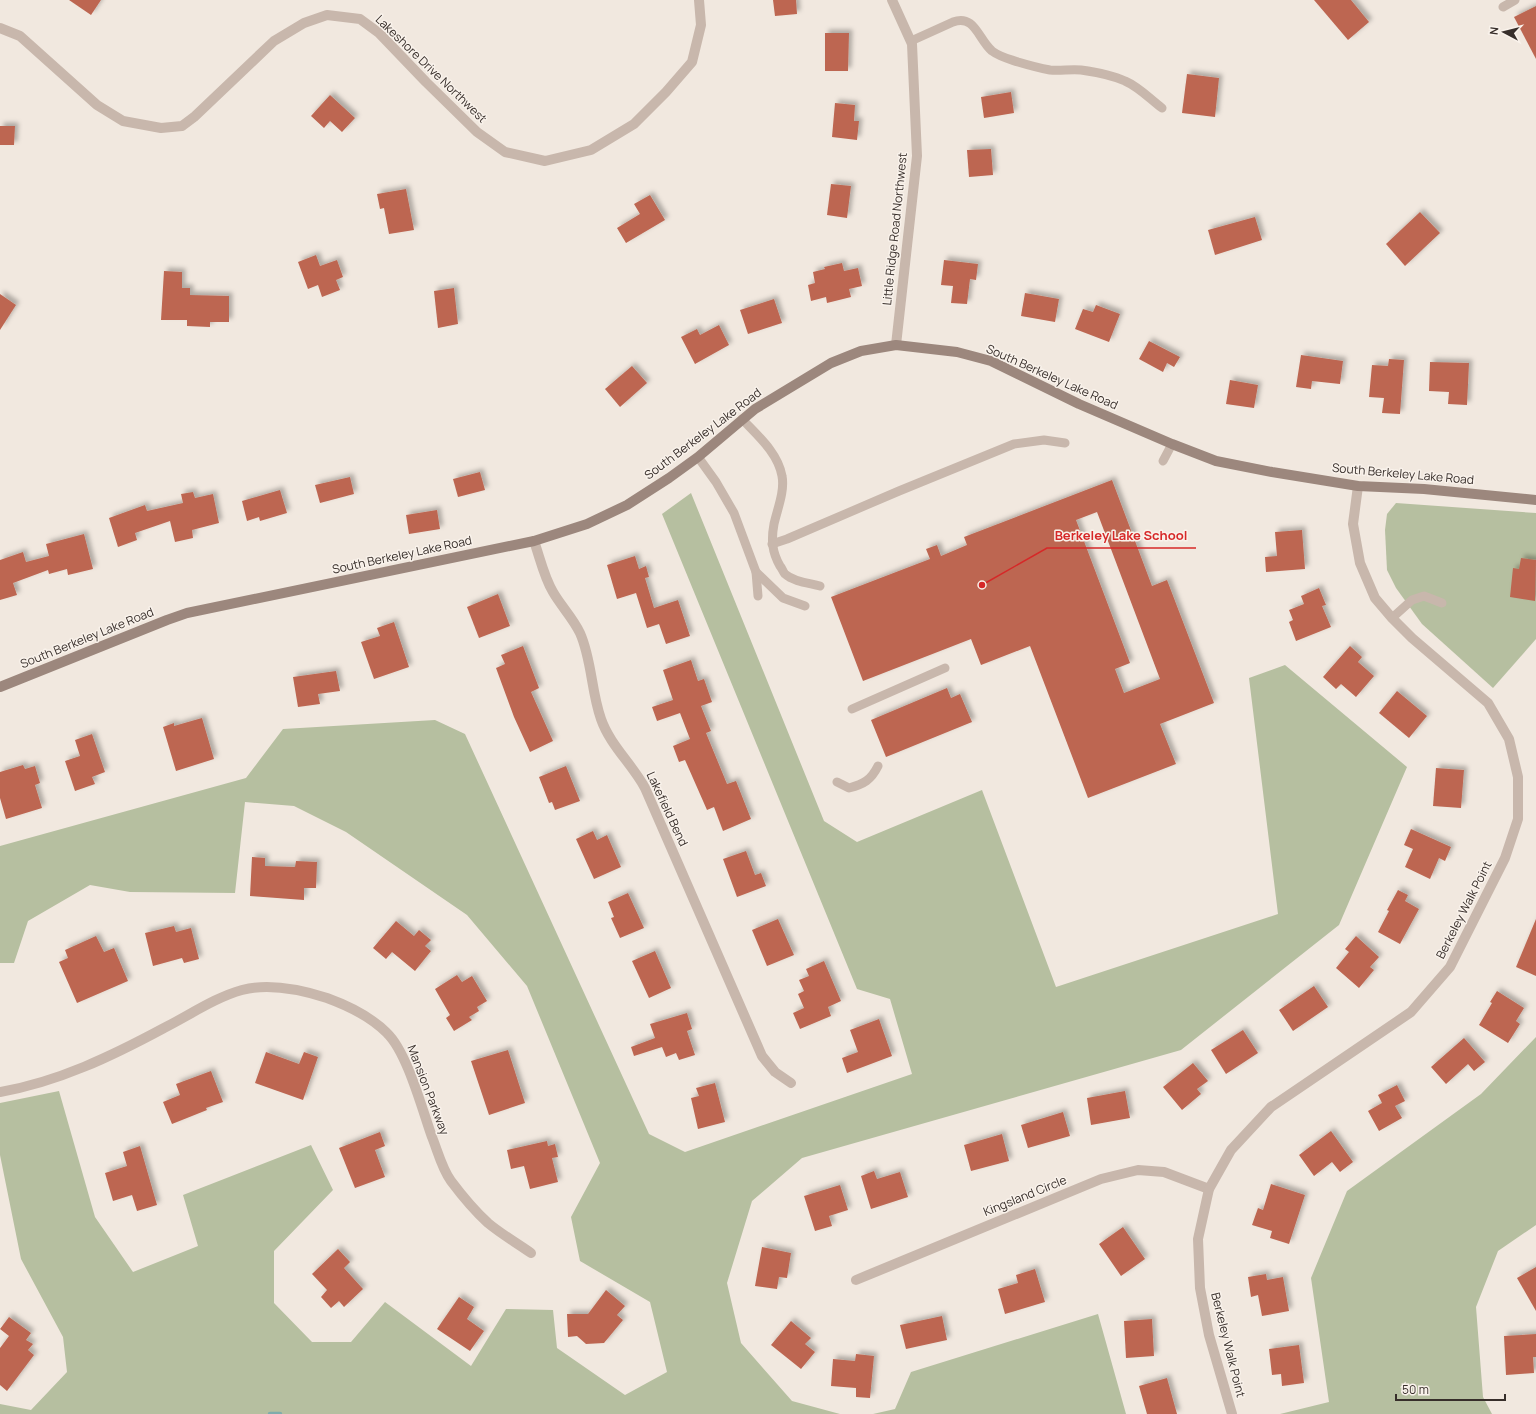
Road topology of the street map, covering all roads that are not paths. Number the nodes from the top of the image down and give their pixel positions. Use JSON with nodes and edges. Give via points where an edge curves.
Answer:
{"nodes":[{"id":1,"x":699,"y":0,"type":"edge"},
{"id":2,"x":892,"y":0,"type":"edge"},
{"id":3,"x":1515,"y":0,"type":"edge"},
{"id":4,"x":1504,"y":7,"type":"dead end"},
{"id":5,"x":0,"y":28,"type":"edge"},
{"id":6,"x":911,"y":41,"type":"junction"},
{"id":7,"x":1162,"y":108,"type":"dead end"},
{"id":8,"x":896,"y":345,"type":"junction"},
{"id":9,"x":742,"y":419,"type":"junction"},
{"id":10,"x":1065,"y":443,"type":"dead end"},
{"id":11,"x":1172,"y":444,"type":"junction"},
{"id":12,"x":698,"y":458,"type":"junction"},
{"id":13,"x":1162,"y":461,"type":"dead end"},
{"id":14,"x":1358,"y":486,"type":"junction"},
{"id":15,"x":1536,"y":500,"type":"edge"},
{"id":16,"x":534,"y":541,"type":"junction"},
{"id":17,"x":772,"y":544,"type":"junction"},
{"id":18,"x":756,"y":572,"type":"junction"},
{"id":19,"x":820,"y":586,"type":"dead end"},
{"id":20,"x":758,"y":596,"type":"dead end"},
{"id":21,"x":1442,"y":603,"type":"dead end"},
{"id":22,"x":805,"y":606,"type":"dead end"},
{"id":23,"x":1392,"y":618,"type":"junction"},
{"id":24,"x":945,"y":668,"type":"dead end"},
{"id":25,"x":0,"y":687,"type":"edge"},
{"id":26,"x":852,"y":709,"type":"dead end"},
{"id":27,"x":878,"y":766,"type":"dead end"},
{"id":28,"x":837,"y":782,"type":"dead end"},
{"id":29,"x":791,"y":1083,"type":"dead end"},
{"id":30,"x":0,"y":1092,"type":"edge"},
{"id":31,"x":1209,"y":1189,"type":"junction"},
{"id":32,"x":531,"y":1253,"type":"dead end"},
{"id":33,"x":856,"y":1280,"type":"dead end"},
{"id":34,"x":1232,"y":1414,"type":"edge"}],
"edges":[{"from":1,"to":5,"type":"street","name":"Lakeshore Drive Northwest","via":[[701,25],[692,62],[666,92],[634,124],[591,150],[545,161],[505,152],[477,132],[379,33],[360,19],[327,15],[304,23],[274,41],[182,126],[161,128],[123,121],[97,105],[20,36]]},
{"from":2,"to":6,"type":"street","name":"Little Ridge Road Northwest"},
{"from":3,"to":4,"type":"lane"},
{"from":6,"to":7,"type":"lane","via":[[959,19],[966,20],[992,51],[1003,57],[1051,70],[1081,70],[1125,81]]},
{"from":6,"to":8,"type":"street","name":"Little Ridge Road Northwest","via":[[917,156]]},
{"from":8,"to":9,"type":"street","name":"South Berkeley Lake Road","via":[[861,351],[831,363]]},
{"from":8,"to":11,"type":"street","name":"South Berkeley Lake Road","via":[[957,352],[991,361],[1079,404]]},
{"from":9,"to":12,"type":"street","name":"South Berkeley Lake Road"},
{"from":9,"to":17,"type":"lane","via":[[779,462],[783,478]]},
{"from":10,"to":17,"type":"lane","via":[[1044,440],[1014,444]]},
{"from":11,"to":13,"type":"lane"},
{"from":11,"to":14,"type":"street","name":"South Berkeley Lake Road","via":[[1216,461]]},
{"from":12,"to":16,"type":"street","name":"South Berkeley Lake Road","via":[[627,505],[587,524]]},
{"from":12,"to":18,"type":"lane","via":[[734,513]]},
{"from":14,"to":15,"type":"street","name":"South Berkeley Lake Road","via":[[1424,489]]},
{"from":14,"to":23,"type":"street","name":"Berkeley Walk Point","via":[[1354,524],[1360,564],[1375,598]]},
{"from":16,"to":25,"type":"street","name":"South Berkeley Lake Road","via":[[187,613]]},
{"from":16,"to":29,"type":"street","name":"Lakefield Bend","via":[[548,583],[582,638],[600,718],[606,731],[613,744],[638,774],[645,788],[762,1056],[775,1072]]},
{"from":17,"to":19,"type":"lane","via":[[775,556],[785,574],[800,582]]},
{"from":18,"to":20,"type":"lane"},
{"from":18,"to":22,"type":"lane","via":[[783,598]]},
{"from":21,"to":23,"type":"lane","via":[[1424,596],[1412,600]]},
{"from":23,"to":31,"type":"street","name":"Berkeley Walk Point","via":[[1488,703],[1509,738],[1518,777],[1518,819],[1505,858],[1450,967],[1411,1012],[1271,1107],[1231,1150]]},
{"from":24,"to":26,"type":"lane"},
{"from":27,"to":28,"type":"lane","via":[[873,776],[861,785],[849,788]]},
{"from":30,"to":32,"type":"street","name":"Mansion Parkway","via":[[54,1079],[97,1062],[242,990],[268,987],[310,993],[367,1016],[388,1033],[406,1065],[442,1164],[451,1181],[489,1223]]},
{"from":31,"to":33,"type":"street","name":"Kingsland Circle","via":[[1164,1172],[1138,1170],[1101,1179]]},
{"from":31,"to":34,"type":"street","name":"Berkeley Walk Point","via":[[1198,1239],[1200,1288],[1209,1335]]}]}
